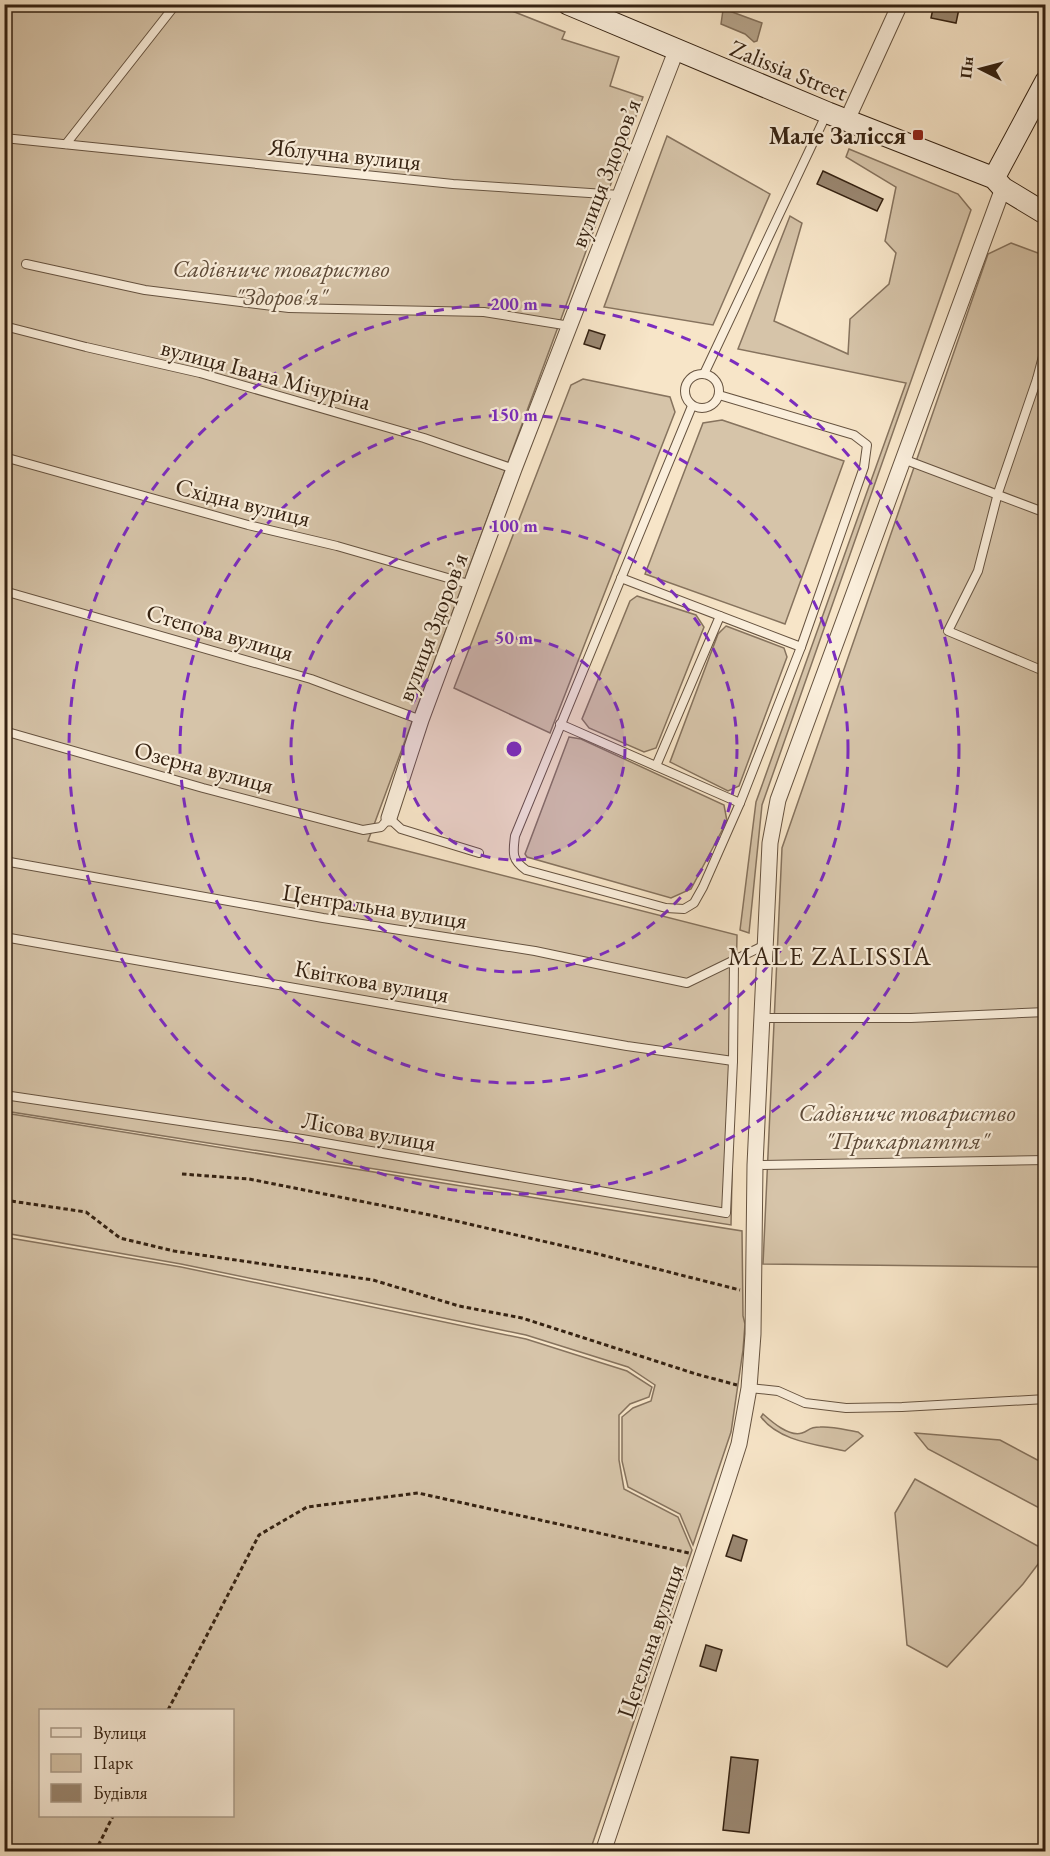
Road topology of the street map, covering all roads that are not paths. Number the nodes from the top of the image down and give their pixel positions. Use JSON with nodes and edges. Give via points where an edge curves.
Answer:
{"nodes":[{"id":1,"x":176,"y":4,"type":"edge"},
{"id":2,"x":568,"y":4,"type":"edge"},
{"id":3,"x":900,"y":4,"type":"edge"},
{"id":4,"x":676,"y":51,"type":"junction"},
{"id":5,"x":1046,"y":81,"type":"edge"},
{"id":6,"x":837,"y":117,"type":"junction"},
{"id":7,"x":4,"y":138,"type":"edge"},
{"id":8,"x":66,"y":144,"type":"junction"},
{"id":9,"x":998,"y":183,"type":"junction"},
{"id":10,"x":620,"y":195,"type":"junction"},
{"id":11,"x":1046,"y":214,"type":"edge"},
{"id":12,"x":26,"y":264,"type":"dead end"},
{"id":13,"x":4,"y":326,"type":"edge"},
{"id":14,"x":570,"y":326,"type":"junction"},
{"id":15,"x":1046,"y":345,"type":"edge"},
{"id":16,"x":704,"y":374,"type":"junction"},
{"id":17,"x":1037,"y":379,"type":"junction"},
{"id":18,"x":1046,"y":382,"type":"edge"},
{"id":19,"x":719,"y":395,"type":"junction"},
{"id":20,"x":692,"y":406,"type":"junction"},
{"id":21,"x":4,"y":457,"type":"edge"},
{"id":22,"x":903,"y":459,"type":"junction"},
{"id":23,"x":514,"y":469,"type":"junction"},
{"id":24,"x":998,"y":493,"type":"junction"},
{"id":25,"x":1046,"y":513,"type":"edge"},
{"id":26,"x":621,"y":578,"type":"junction"},
{"id":27,"x":472,"y":585,"type":"junction"},
{"id":28,"x":4,"y":591,"type":"edge"},
{"id":29,"x":720,"y":616,"type":"junction"},
{"id":30,"x":801,"y":647,"type":"junction"},
{"id":31,"x":1046,"y":672,"type":"edge"},
{"id":32,"x":421,"y":720,"type":"junction"},
{"id":33,"x":560,"y":724,"type":"junction"},
{"id":34,"x":4,"y":731,"type":"edge"},
{"id":35,"x":656,"y":766,"type":"junction"},
{"id":36,"x":740,"y":803,"type":"junction"},
{"id":37,"x":389,"y":818,"type":"junction"},
{"id":38,"x":479,"y":853,"type":"dead end"},
{"id":39,"x":4,"y":861,"type":"edge"},
{"id":40,"x":4,"y":937,"type":"edge"},
{"id":41,"x":765,"y":945,"type":"junction"},
{"id":42,"x":734,"y":961,"type":"junction"},
{"id":43,"x":1046,"y":1012,"type":"edge"},
{"id":44,"x":762,"y":1018,"type":"junction"},
{"id":45,"x":733,"y":1061,"type":"junction"},
{"id":46,"x":4,"y":1095,"type":"edge"},
{"id":47,"x":1046,"y":1160,"type":"edge"},
{"id":48,"x":755,"y":1165,"type":"junction"},
{"id":49,"x":749,"y":1388,"type":"junction"},
{"id":50,"x":1046,"y":1399,"type":"edge"},
{"id":51,"x":603,"y":1851,"type":"edge"}],
"edges":[{"from":1,"to":8,"type":"lane"},
{"from":2,"to":4,"type":"main road","name":"Zalissia Street"},
{"from":3,"to":6,"type":"street"},
{"from":4,"to":6,"type":"main road","name":"Zalissia Street"},
{"from":4,"to":10,"type":"street","name":"вулиця Здоровʼя"},
{"from":5,"to":9,"type":"main road"},
{"from":6,"to":9,"type":"main road","name":"Zalissia Street"},
{"from":6,"to":16,"type":"lane"},
{"from":7,"to":8,"type":"lane","name":"Яблучна вулиця"},
{"from":8,"to":10,"type":"lane","name":"Яблучна вулиця","via":[[453,184]]},
{"from":9,"to":11,"type":"main road","name":"Zalissia Street"},
{"from":9,"to":22,"type":"street","name":"Цегельна вулиця"},
{"from":10,"to":14,"type":"street","name":"вулиця Здоровʼя"},
{"from":12,"to":14,"type":"lane","via":[[145,290],[289,308],[484,312]]},
{"from":13,"to":23,"type":"lane","name":"вулиця Івана Мічуріна","via":[[200,373],[424,438]]},
{"from":14,"to":23,"type":"street","name":"вулиця Здоровʼя"},
{"from":15,"to":17,"type":"lane"},
{"from":16,"to":19,"type":"lane","via":[[716,381]]},
{"from":16,"to":20,"type":"lane","via":[[696,375],[685,385],[684,393]]},
{"from":17,"to":18,"type":"lane"},
{"from":17,"to":24,"type":"lane"},
{"from":19,"to":20,"type":"lane","via":[[708,407]]},
{"from":19,"to":30,"type":"lane","via":[[854,435],[867,445],[864,467]]},
{"from":20,"to":26,"type":"lane"},
{"from":21,"to":27,"type":"lane","name":"Східна вулиця"},
{"from":22,"to":24,"type":"lane"},
{"from":22,"to":41,"type":"street","name":"Цегельна вулиця","via":[[778,800],[770,843]]},
{"from":23,"to":27,"type":"street","name":"вулиця Здоровʼя"},
{"from":24,"to":25,"type":"lane"},
{"from":24,"to":31,"type":"lane","via":[[978,571],[948,631]]},
{"from":26,"to":29,"type":"lane"},
{"from":26,"to":33,"type":"lane"},
{"from":27,"to":32,"type":"street","name":"вулиця Здоровʼя"},
{"from":28,"to":32,"type":"lane","name":"Степова вулиця","via":[[311,679]]},
{"from":29,"to":30,"type":"lane"},
{"from":29,"to":35,"type":"lane"},
{"from":30,"to":36,"type":"lane"},
{"from":32,"to":37,"type":"street","name":"вулиця Здоровʼя"},
{"from":33,"to":35,"type":"lane"},
{"from":33,"to":36,"type":"lane","via":[[515,836],[513,854],[526,870],[666,908],[684,909],[694,903],[703,887]]},
{"from":34,"to":37,"type":"lane","name":"Озерна вулиця","via":[[363,830],[381,827]]},
{"from":35,"to":36,"type":"lane"},
{"from":37,"to":38,"type":"lane","via":[[401,829]]},
{"from":39,"to":42,"type":"lane","name":"Центральна вулиця","via":[[322,918],[535,951],[687,983]]},
{"from":40,"to":45,"type":"lane","name":"Квіткова вулиця"},
{"from":41,"to":42,"type":"lane","name":"Центральна вулиця"},
{"from":41,"to":44,"type":"street","name":"Цегельна вулиця"},
{"from":42,"to":45,"type":"lane"},
{"from":43,"to":44,"type":"lane","via":[[911,1018]]},
{"from":44,"to":48,"type":"street","name":"Цегельна вулиця"},
{"from":45,"to":46,"type":"lane","name":"Лісова вулиця","via":[[726,1214],[302,1139]]},
{"from":47,"to":48,"type":"lane"},
{"from":48,"to":49,"type":"street","name":"Цегельна вулиця"},
{"from":49,"to":50,"type":"lane","via":[[778,1391],[805,1403],[846,1408]]},
{"from":49,"to":51,"type":"street","name":"Цегельна вулиця","via":[[739,1444]]}]}
